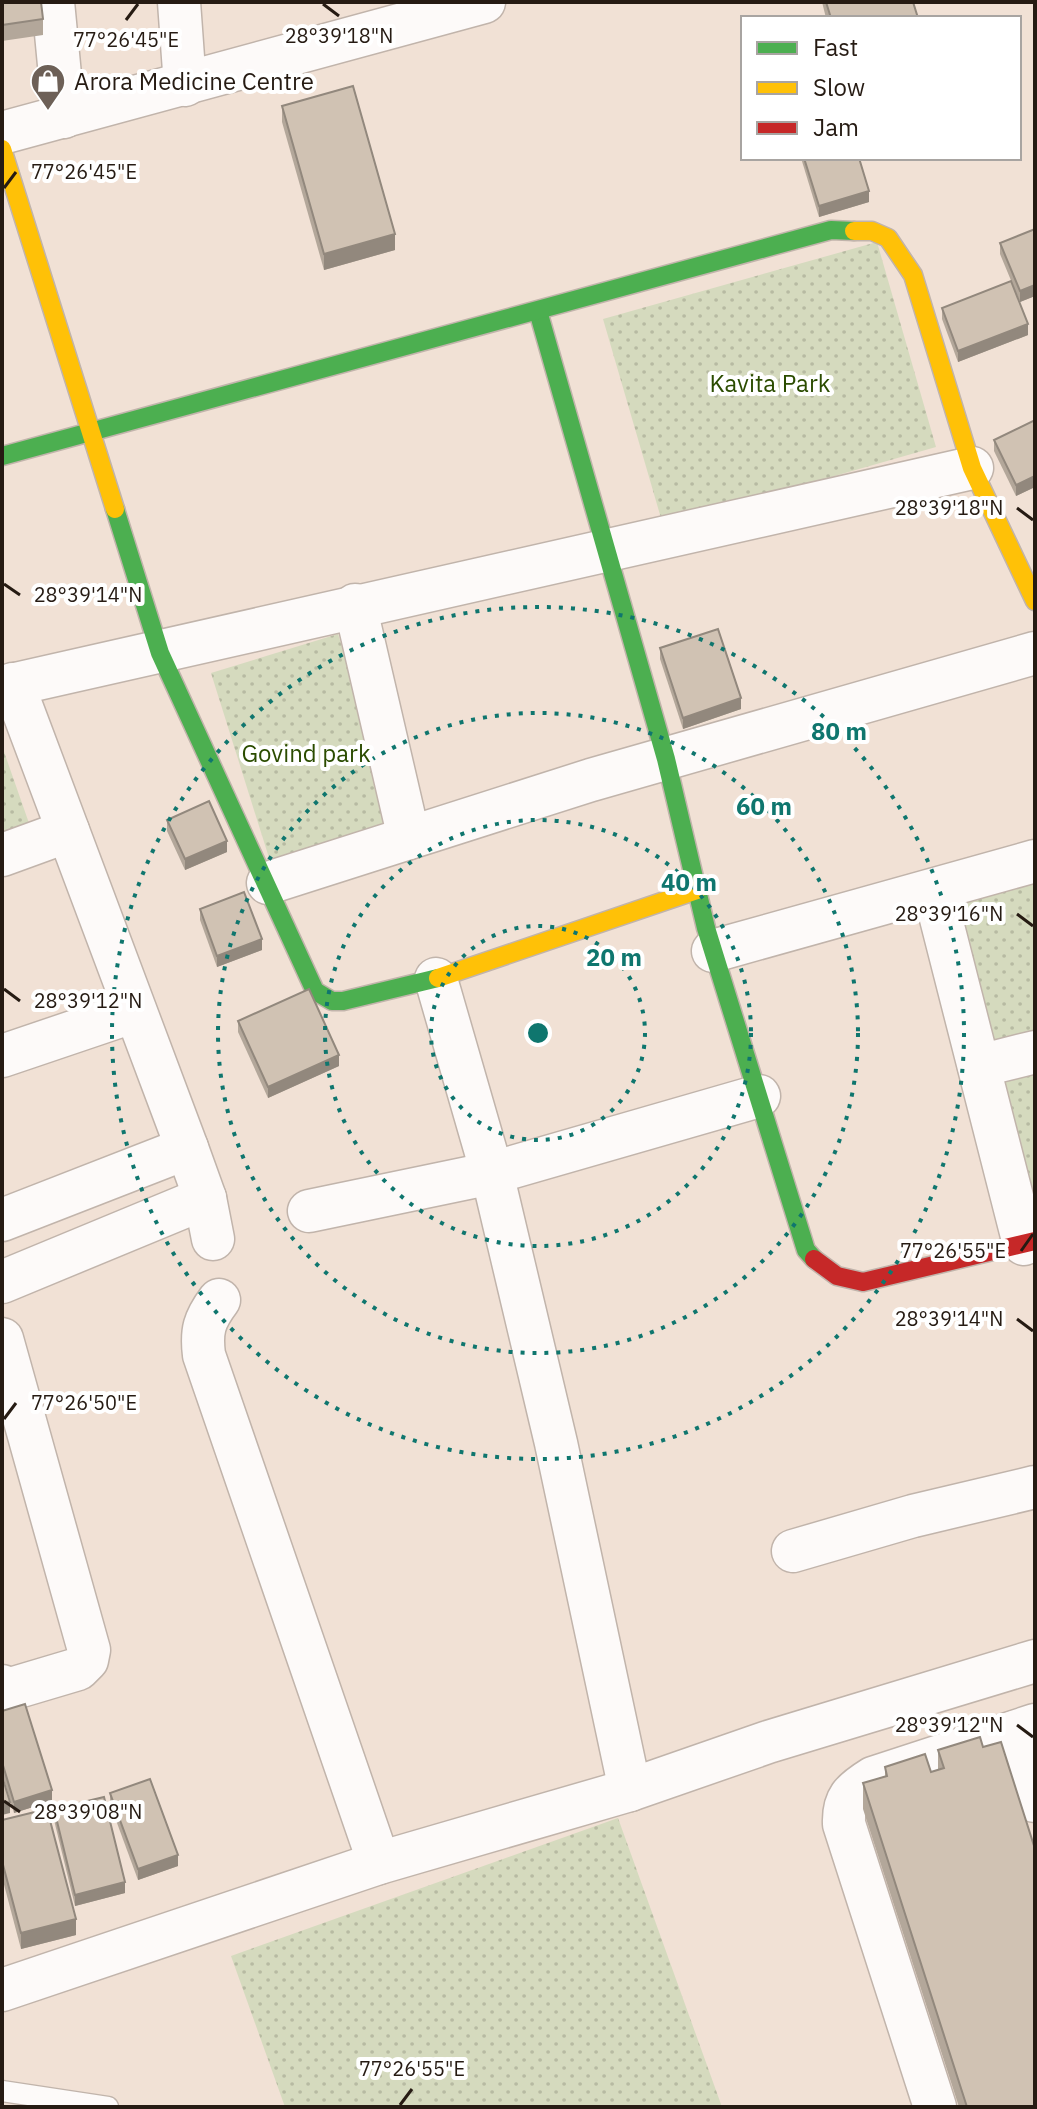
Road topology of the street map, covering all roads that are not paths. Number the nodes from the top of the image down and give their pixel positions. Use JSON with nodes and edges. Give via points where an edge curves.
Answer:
{"nodes":[{"id":1,"x":53,"y":2,"type":"edge"},
{"id":2,"x":179,"y":2,"type":"edge"},
{"id":3,"x":484,"y":2,"type":"edge"},
{"id":4,"x":185,"y":85,"type":"junction"},
{"id":5,"x":64,"y":117,"type":"junction"},
{"id":6,"x":2,"y":133,"type":"edge"},
{"id":7,"x":2,"y":149,"type":"edge"},
{"id":8,"x":538,"y":311,"type":"junction"},
{"id":9,"x":89,"y":435,"type":"junction"},
{"id":10,"x":2,"y":456,"type":"edge"},
{"id":11,"x":972,"y":468,"type":"junction"},
{"id":12,"x":606,"y":550,"type":"junction"},
{"id":13,"x":1035,"y":601,"type":"edge"},
{"id":14,"x":355,"y":605,"type":"junction"},
{"id":15,"x":160,"y":653,"type":"junction"},
{"id":16,"x":1035,"y":653,"type":"edge"},
{"id":17,"x":7,"y":685,"type":"edge"},
{"id":18,"x":666,"y":759,"type":"junction"},
{"id":19,"x":68,"y":831,"type":"junction"},
{"id":20,"x":409,"y":838,"type":"junction"},
{"id":21,"x":2,"y":855,"type":"edge"},
{"id":22,"x":1035,"y":861,"type":"edge"},
{"id":23,"x":268,"y":883,"type":"junction"},
{"id":24,"x":697,"y":890,"type":"junction"},
{"id":25,"x":934,"y":891,"type":"junction"},
{"id":26,"x":713,"y":951,"type":"junction"},
{"id":27,"x":436,"y":979,"type":"junction"},
{"id":28,"x":135,"y":1011,"type":"junction"},
{"id":29,"x":1035,"y":1052,"type":"edge"},
{"id":30,"x":2,"y":1056,"type":"edge"},
{"id":31,"x":979,"y":1066,"type":"junction"},
{"id":32,"x":759,"y":1096,"type":"junction"},
{"id":33,"x":187,"y":1148,"type":"junction"},
{"id":34,"x":492,"y":1173,"type":"junction"},
{"id":35,"x":205,"y":1198,"type":"junction"},
{"id":36,"x":309,"y":1211,"type":"dead end"},
{"id":37,"x":2,"y":1220,"type":"edge"},
{"id":38,"x":213,"y":1239,"type":"dead end"},
{"id":39,"x":1030,"y":1242,"type":"edge"},
{"id":40,"x":2,"y":1282,"type":"edge"},
{"id":41,"x":219,"y":1300,"type":"dead end"},
{"id":42,"x":5,"y":1358,"type":"edge"},
{"id":43,"x":1035,"y":1487,"type":"edge"},
{"id":44,"x":793,"y":1551,"type":"dead end"},
{"id":45,"x":1035,"y":1661,"type":"edge"},
{"id":46,"x":3,"y":1690,"type":"edge"},
{"id":47,"x":1025,"y":1728,"type":"edge"},
{"id":48,"x":630,"y":1790,"type":"junction"},
{"id":49,"x":1035,"y":1801,"type":"edge"},
{"id":50,"x":379,"y":1863,"type":"junction"},
{"id":51,"x":2,"y":1990,"type":"edge"},
{"id":52,"x":2,"y":2091,"type":"edge"},
{"id":53,"x":108,"y":2107,"type":"edge"},
{"id":54,"x":935,"y":2107,"type":"edge"}],
"edges":[{"from":1,"to":5,"type":"street"},
{"from":2,"to":4,"type":"street"},
{"from":3,"to":4,"type":"street"},
{"from":4,"to":5,"type":"street"},
{"from":5,"to":6,"type":"street"},
{"from":7,"to":9,"type":"street"},
{"from":8,"to":9,"type":"street"},
{"from":8,"to":11,"type":"street","via":[[831,230],[872,231],[888,238],[913,275]]},
{"from":8,"to":12,"type":"street"},
{"from":9,"to":10,"type":"street"},
{"from":9,"to":15,"type":"street"},
{"from":11,"to":12,"type":"street"},
{"from":11,"to":13,"type":"street"},
{"from":12,"to":14,"type":"street"},
{"from":12,"to":18,"type":"street"},
{"from":14,"to":15,"type":"street"},
{"from":14,"to":20,"type":"street"},
{"from":15,"to":17,"type":"street"},
{"from":15,"to":23,"type":"street"},
{"from":16,"to":18,"type":"street"},
{"from":17,"to":19,"type":"street"},
{"from":18,"to":20,"type":"street"},
{"from":18,"to":24,"type":"street"},
{"from":19,"to":21,"type":"street"},
{"from":19,"to":28,"type":"street"},
{"from":20,"to":23,"type":"street"},
{"from":22,"to":25,"type":"street"},
{"from":23,"to":27,"type":"street","via":[[310,984],[323,997],[352,1000]]},
{"from":24,"to":26,"type":"street"},
{"from":24,"to":27,"type":"street"},
{"from":25,"to":26,"type":"street"},
{"from":25,"to":31,"type":"street"},
{"from":26,"to":32,"type":"street"},
{"from":27,"to":34,"type":"street"},
{"from":28,"to":30,"type":"street"},
{"from":28,"to":33,"type":"street"},
{"from":29,"to":31,"type":"street"},
{"from":31,"to":39,"type":"street"},
{"from":32,"to":34,"type":"street"},
{"from":32,"to":39,"type":"street","via":[[806,1250],[820,1268],[863,1282]]},
{"from":33,"to":35,"type":"street"},
{"from":33,"to":37,"type":"street"},
{"from":34,"to":36,"type":"street"},
{"from":34,"to":48,"type":"street"},
{"from":35,"to":38,"type":"street"},
{"from":35,"to":40,"type":"street"},
{"from":41,"to":50,"type":"street","via":[[203,1327],[204,1355]]},
{"from":42,"to":46,"type":"street","via":[[89,1650],[78,1669]]},
{"from":43,"to":44,"type":"street"},
{"from":45,"to":48,"type":"street"},
{"from":47,"to":49,"type":"street"},
{"from":47,"to":54,"type":"street","via":[[873,1778],[852,1791],[844,1806],[844,1824]]},
{"from":48,"to":50,"type":"street"},
{"from":50,"to":51,"type":"street"},
{"from":52,"to":53,"type":"lane"}]}
